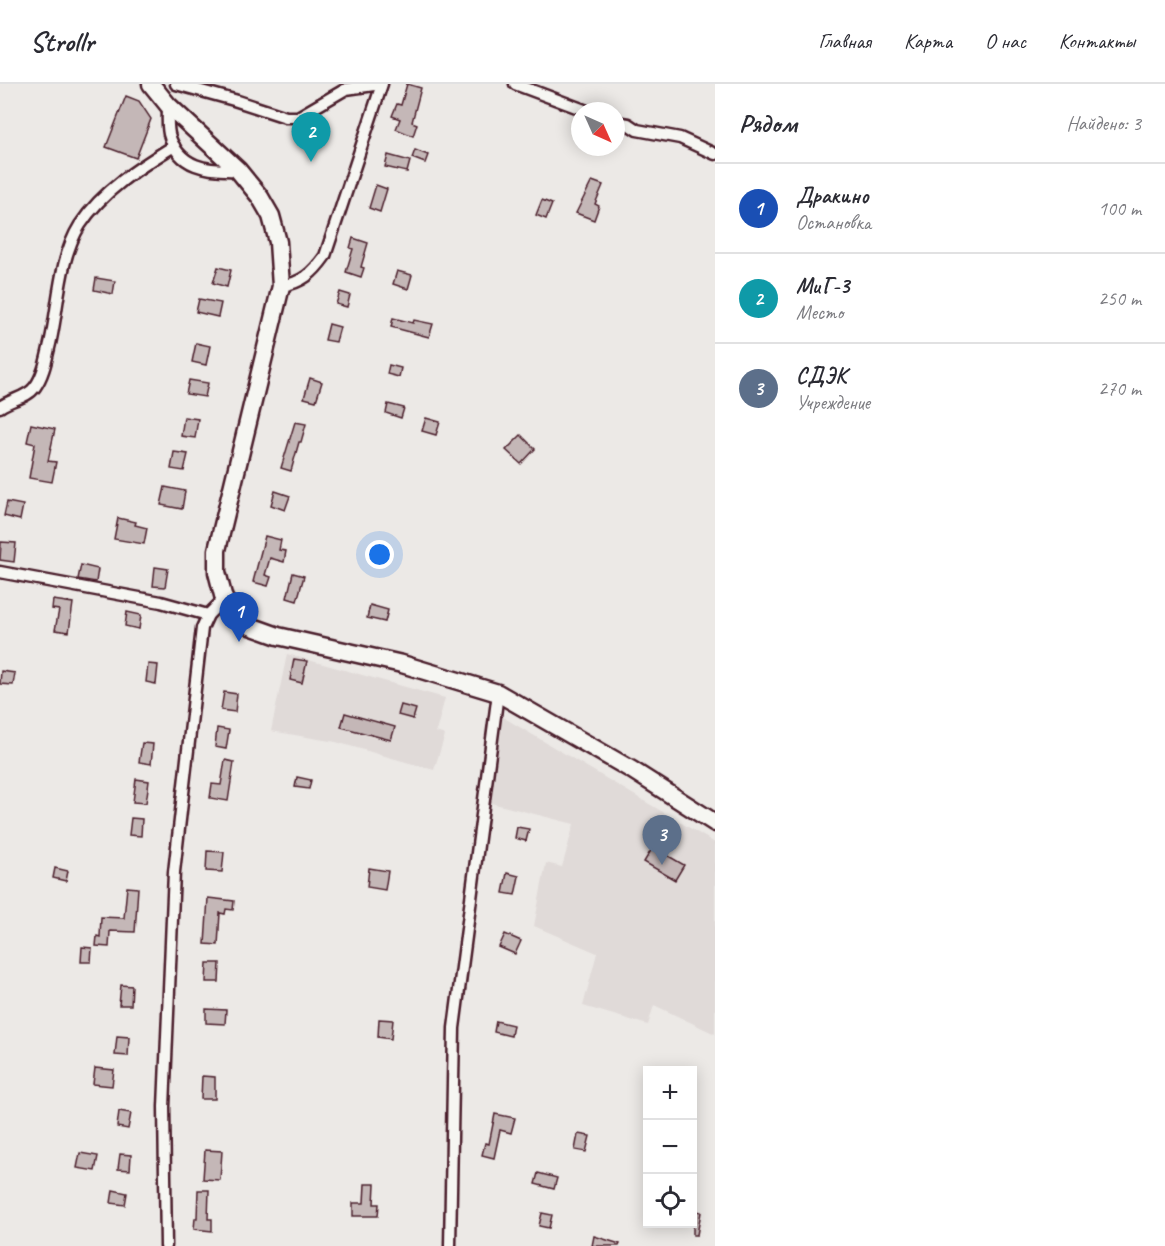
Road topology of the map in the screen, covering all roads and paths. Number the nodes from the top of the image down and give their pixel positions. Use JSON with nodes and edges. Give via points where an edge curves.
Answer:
{"nodes":[{"id":1,"x":176,"y":84,"type":"edge"},
{"id":2,"x":382,"y":84,"type":"edge"},
{"id":3,"x":515,"y":84,"type":"edge"},
{"id":4,"x":156,"y":86,"type":"edge"},
{"id":5,"x":168,"y":105,"type":"junction"},
{"id":6,"x":571,"y":105,"type":"edge"},
{"id":7,"x":625,"y":124,"type":"edge"},
{"id":8,"x":174,"y":146,"type":"junction"},
{"id":9,"x":715,"y":154,"type":"edge"},
{"id":10,"x":238,"y":170,"type":"junction"},
{"id":11,"x":281,"y":286,"type":"junction"},
{"id":12,"x":0,"y":406,"type":"edge"},
{"id":13,"x":0,"y":573,"type":"edge"},
{"id":14,"x":224,"y":599,"type":"junction"},
{"id":15,"x":208,"y":615,"type":"junction"},
{"id":16,"x":498,"y":693,"type":"junction"},
{"id":17,"x":715,"y":823,"type":"edge"},
{"id":18,"x":166,"y":1246,"type":"edge"},
{"id":19,"x":450,"y":1246,"type":"edge"}],
"edges":[{"from":1,"to":2,"type":"street","via":[[286,117],[298,117],[346,89]]},
{"from":2,"to":11,"type":"street","via":[[325,256],[305,279]]},
{"from":3,"to":6,"type":"street"},
{"from":4,"to":5,"type":"main road"},
{"from":5,"to":8,"type":"street","via":[[168,133]]},
{"from":5,"to":10,"type":"main road"},
{"from":7,"to":9,"type":"street","via":[[680,138]]},
{"from":8,"to":10,"type":"street","via":[[182,158],[197,166],[212,171]]},
{"from":8,"to":12,"type":"street","via":[[138,168],[106,195],[80,226],[66,259],[44,369],[26,395]]},
{"from":10,"to":11,"type":"main road","via":[[271,216],[278,242]]},
{"from":11,"to":14,"type":"main road","via":[[217,550],[217,572]]},
{"from":13,"to":15,"type":"street","via":[[161,602]]},
{"from":14,"to":15,"type":"street"},
{"from":14,"to":16,"type":"main road","via":[[238,616],[257,629],[402,664]]},
{"from":15,"to":18,"type":"street","via":[[202,628],[174,872],[164,1107]]},
{"from":16,"to":17,"type":"main road"},
{"from":16,"to":19,"type":"street","via":[[454,1028]]}]}
